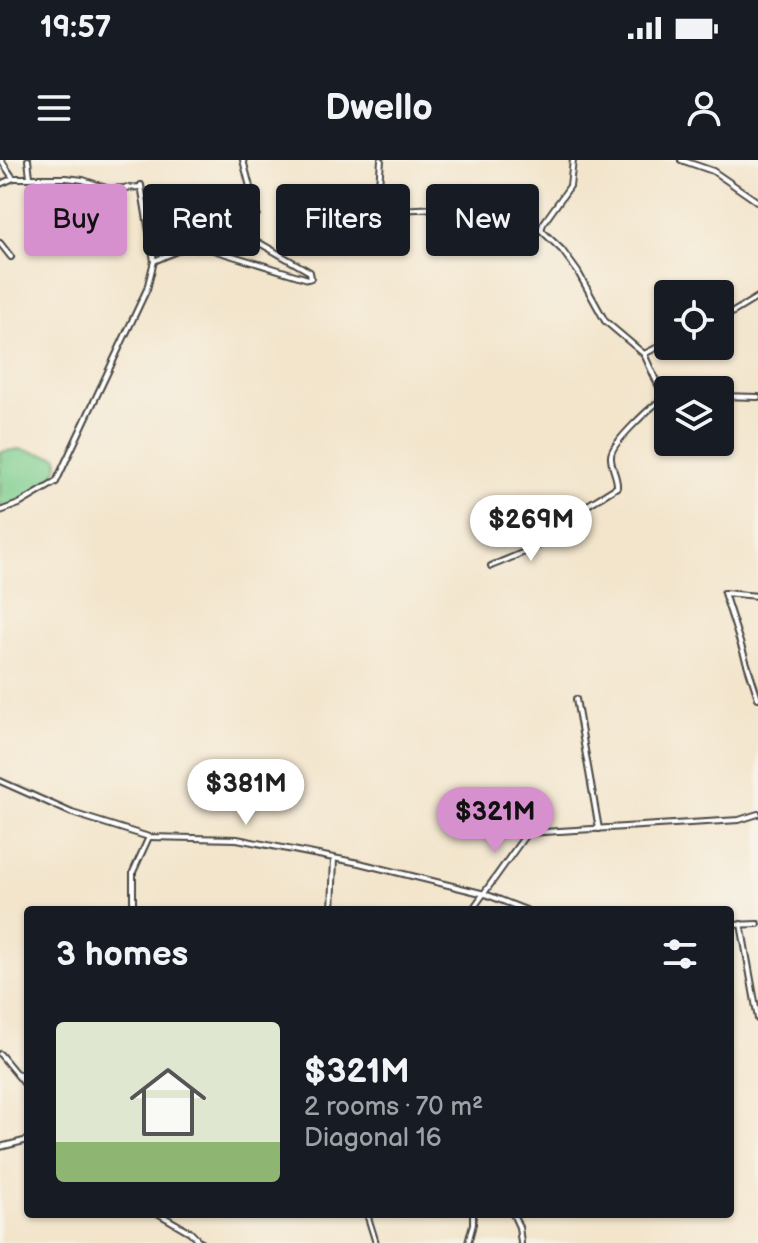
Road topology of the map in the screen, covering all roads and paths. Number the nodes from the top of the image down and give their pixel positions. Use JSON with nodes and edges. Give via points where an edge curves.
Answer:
{"nodes":[{"id":1,"x":1,"y":160,"type":"edge"},
{"id":2,"x":28,"y":160,"type":"edge"},
{"id":3,"x":243,"y":160,"type":"edge"},
{"id":4,"x":381,"y":160,"type":"edge"},
{"id":5,"x":573,"y":160,"type":"edge"},
{"id":6,"x":681,"y":160,"type":"edge"},
{"id":7,"x":14,"y":178,"type":"junction"},
{"id":8,"x":30,"y":178,"type":"junction"},
{"id":9,"x":0,"y":184,"type":"edge"},
{"id":10,"x":758,"y":202,"type":"edge"},
{"id":11,"x":541,"y":230,"type":"junction"},
{"id":12,"x":0,"y":243,"type":"edge"},
{"id":13,"x":11,"y":257,"type":"dead end"},
{"id":14,"x":154,"y":261,"type":"junction"},
{"id":15,"x":758,"y":297,"type":"edge"},
{"id":16,"x":734,"y":312,"type":"edge"},
{"id":17,"x":654,"y":349,"type":"edge"},
{"id":18,"x":644,"y":354,"type":"junction"},
{"id":19,"x":656,"y":376,"type":"edge"},
{"id":20,"x":734,"y":396,"type":"edge"},
{"id":21,"x":758,"y":397,"type":"edge"},
{"id":22,"x":654,"y":408,"type":"edge"},
{"id":23,"x":583,"y":508,"type":"junction"},
{"id":24,"x":0,"y":511,"type":"edge"},
{"id":25,"x":537,"y":525,"type":"dead end"},
{"id":26,"x":491,"y":566,"type":"dead end"},
{"id":27,"x":758,"y":596,"type":"edge"},
{"id":28,"x":758,"y":698,"type":"edge"},
{"id":29,"x":576,"y":699,"type":"dead end"},
{"id":30,"x":0,"y":781,"type":"edge"},
{"id":31,"x":758,"y":814,"type":"edge"},
{"id":32,"x":599,"y":829,"type":"junction"},
{"id":33,"x":149,"y":837,"type":"junction"},
{"id":34,"x":334,"y":859,"type":"junction"},
{"id":35,"x":485,"y":894,"type":"junction"},
{"id":36,"x":133,"y":906,"type":"edge"},
{"id":37,"x":332,"y":906,"type":"edge"},
{"id":38,"x":475,"y":906,"type":"edge"},
{"id":39,"x":516,"y":906,"type":"edge"},
{"id":40,"x":741,"y":924,"type":"junction"},
{"id":41,"x":758,"y":924,"type":"edge"},
{"id":42,"x":734,"y":925,"type":"edge"},
{"id":43,"x":758,"y":1019,"type":"edge"},
{"id":44,"x":0,"y":1054,"type":"edge"},
{"id":45,"x":24,"y":1073,"type":"edge"},
{"id":46,"x":18,"y":1075,"type":"junction"},
{"id":47,"x":24,"y":1083,"type":"edge"},
{"id":48,"x":24,"y":1141,"type":"edge"},
{"id":49,"x":0,"y":1147,"type":"edge"},
{"id":50,"x":166,"y":1218,"type":"edge"},
{"id":51,"x":368,"y":1218,"type":"edge"},
{"id":52,"x":473,"y":1218,"type":"edge"},
{"id":53,"x":515,"y":1218,"type":"edge"},
{"id":54,"x":201,"y":1243,"type":"edge"},
{"id":55,"x":376,"y":1243,"type":"edge"},
{"id":56,"x":468,"y":1243,"type":"edge"},
{"id":57,"x":521,"y":1243,"type":"edge"}],
"edges":[{"from":1,"to":7,"type":"street"},
{"from":2,"to":8,"type":"street"},
{"from":3,"to":14,"type":"street","via":[[257,214],[244,234],[310,272],[311,278],[210,249],[184,248]]},
{"from":4,"to":11,"type":"street","via":[[377,211],[438,208]]},
{"from":5,"to":11,"type":"street","via":[[570,186]]},
{"from":6,"to":10,"type":"street","via":[[713,171]]},
{"from":7,"to":8,"type":"street"},
{"from":7,"to":9,"type":"street"},
{"from":8,"to":14,"type":"street","via":[[83,180],[109,189],[141,186]]},
{"from":11,"to":18,"type":"street","via":[[578,272],[605,321]]},
{"from":12,"to":13,"type":"street"},
{"from":14,"to":24,"type":"street","via":[[123,344],[56,482]]},
{"from":15,"to":16,"type":"street"},
{"from":17,"to":18,"type":"street"},
{"from":18,"to":19,"type":"street"},
{"from":20,"to":21,"type":"street"},
{"from":22,"to":23,"type":"street","via":[[613,448],[617,487]]},
{"from":23,"to":25,"type":"street","via":[[563,507]]},
{"from":23,"to":26,"type":"street","via":[[571,527]]},
{"from":27,"to":28,"type":"street","via":[[724,593]]},
{"from":29,"to":32,"type":"street"},
{"from":30,"to":33,"type":"street","via":[[72,813]]},
{"from":31,"to":32,"type":"street","via":[[739,820]]},
{"from":32,"to":35,"type":"street","via":[[527,833]]},
{"from":33,"to":34,"type":"street","via":[[237,839]]},
{"from":33,"to":36,"type":"street","via":[[133,872]]},
{"from":34,"to":35,"type":"street"},
{"from":34,"to":37,"type":"street"},
{"from":35,"to":38,"type":"street"},
{"from":35,"to":39,"type":"street"},
{"from":40,"to":41,"type":"street"},
{"from":40,"to":42,"type":"street"},
{"from":40,"to":43,"type":"street"},
{"from":44,"to":46,"type":"street"},
{"from":45,"to":46,"type":"street"},
{"from":46,"to":47,"type":"street"},
{"from":48,"to":49,"type":"street"},
{"from":50,"to":54,"type":"street"},
{"from":51,"to":55,"type":"street"},
{"from":52,"to":56,"type":"street"},
{"from":53,"to":57,"type":"street"}]}
